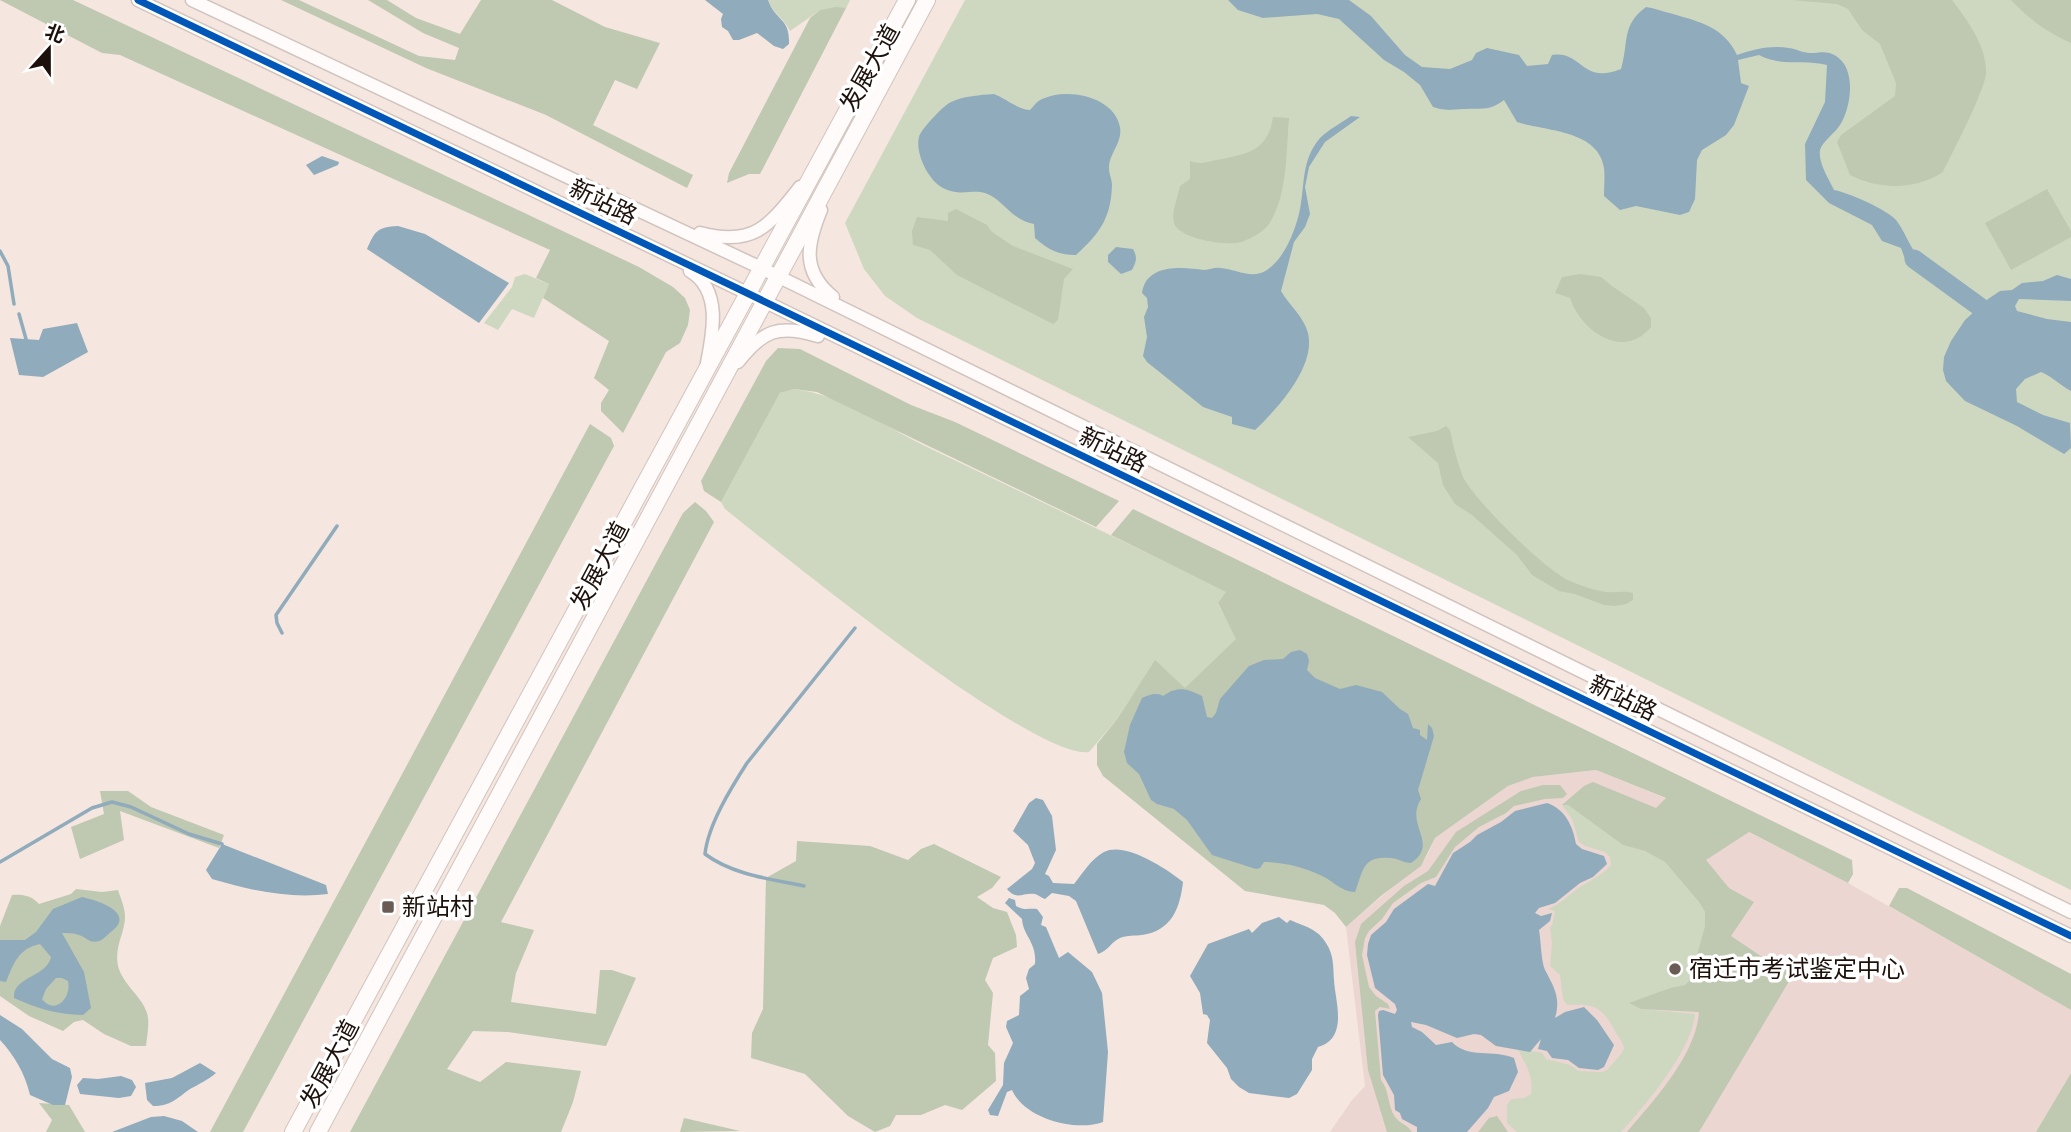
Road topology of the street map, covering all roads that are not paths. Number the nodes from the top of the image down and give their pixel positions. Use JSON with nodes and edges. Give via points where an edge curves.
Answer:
{"nodes":[{"id":1,"x":138,"y":0,"type":"edge"},
{"id":2,"x":192,"y":0,"type":"edge"},
{"id":3,"x":907,"y":0,"type":"edge"},
{"id":4,"x":928,"y":0,"type":"edge"},
{"id":5,"x":821,"y":158,"type":"junction"},
{"id":6,"x":838,"y":167,"type":"junction"},
{"id":7,"x":650,"y":216,"type":"junction"},
{"id":8,"x":635,"y":239,"type":"junction"},
{"id":9,"x":761,"y":268,"type":"junction"},
{"id":10,"x":779,"y":277,"type":"junction"},
{"id":11,"x":747,"y":293,"type":"junction"},
{"id":12,"x":765,"y":303,"type":"junction"},
{"id":13,"x":874,"y":324,"type":"junction"},
{"id":14,"x":856,"y":347,"type":"junction"},
{"id":15,"x":705,"y":371,"type":"junction"},
{"id":16,"x":723,"y":381,"type":"junction"},
{"id":17,"x":2071,"y":912,"type":"edge"},
{"id":18,"x":2071,"y":936,"type":"edge"},
{"id":19,"x":293,"y":1132,"type":"edge"},
{"id":20,"x":318,"y":1132,"type":"edge"}],
"edges":[{"from":1,"to":8,"type":"street","name":"新站路"},
{"from":2,"to":7,"type":"street","name":"新站路"},
{"from":3,"to":5,"type":"main road","name":"发展大道"},
{"from":4,"to":6,"type":"main road","name":"发展大道"},
{"from":5,"to":7,"type":"street","via":[[784,207],[752,235],[722,239]]},
{"from":5,"to":9,"type":"main road","name":"发展大道"},
{"from":6,"to":10,"type":"main road","name":"发展大道"},
{"from":6,"to":13,"type":"street","via":[[813,229],[810,266],[822,289]]},
{"from":7,"to":9,"type":"street","name":"新站路"},
{"from":8,"to":11,"type":"street","name":"新站路"},
{"from":8,"to":15,"type":"street","via":[[704,282],[713,307]]},
{"from":9,"to":10,"type":"street","name":"新站路"},
{"from":9,"to":11,"type":"main road","name":"发展大道"},
{"from":10,"to":12,"type":"main road","name":"发展大道"},
{"from":10,"to":13,"type":"street","name":"新站路"},
{"from":11,"to":12,"type":"street","name":"新站路"},
{"from":11,"to":15,"type":"main road","name":"发展大道"},
{"from":12,"to":14,"type":"street","name":"新站路"},
{"from":12,"to":16,"type":"main road","name":"发展大道"},
{"from":13,"to":17,"type":"street","name":"新站路"},
{"from":14,"to":16,"type":"street","via":[[781,329],[762,336]]},
{"from":14,"to":18,"type":"street","name":"新站路"},
{"from":15,"to":19,"type":"main road","name":"发展大道"},
{"from":16,"to":20,"type":"main road","name":"发展大道"}]}
